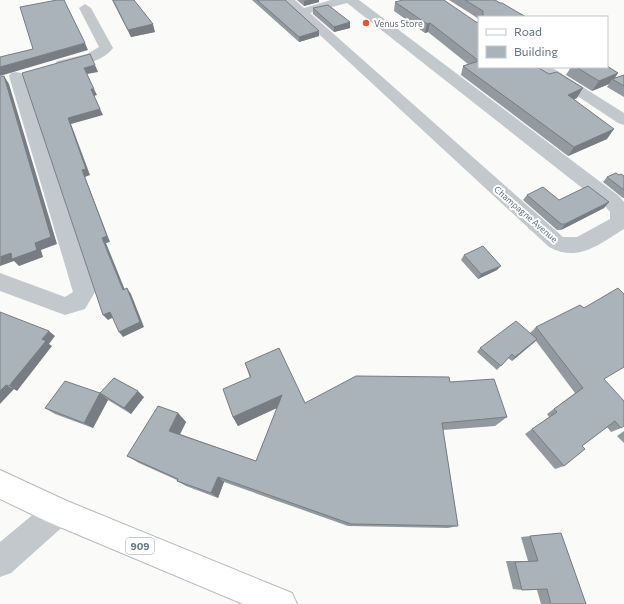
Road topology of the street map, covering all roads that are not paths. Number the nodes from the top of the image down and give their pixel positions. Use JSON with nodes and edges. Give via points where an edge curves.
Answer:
{"nodes":[{"id":1,"x":288,"y":0,"type":"edge"},
{"id":2,"x":345,"y":0,"type":"edge"},
{"id":3,"x":351,"y":0,"type":"edge"},
{"id":4,"x":85,"y":8,"type":"dead end"},
{"id":5,"x":301,"y":12,"type":"junction"},
{"id":6,"x":52,"y":67,"type":"edge"},
{"id":7,"x":543,"y":68,"type":"edge"},
{"id":8,"x":17,"y":76,"type":"dead end"},
{"id":9,"x":624,"y":120,"type":"edge"},
{"id":10,"x":0,"y":282,"type":"edge"},
{"id":11,"x":0,"y":484,"type":"edge"},
{"id":12,"x":58,"y":512,"type":"junction"},
{"id":13,"x":0,"y":562,"type":"edge"},
{"id":14,"x":281,"y":604,"type":"edge"}],
"edges":[{"from":1,"to":5,"type":"street","name":"Champagne Avenue"},
{"from":2,"to":5,"type":"street"},
{"from":3,"to":5,"type":"street","name":"Champagne Avenue","via":[[612,201],[621,216],[618,222],[580,245],[564,246],[556,242]]},
{"from":4,"to":6,"type":"street","via":[[106,48],[94,56]]},
{"from":7,"to":9,"type":"street"},
{"from":8,"to":10,"type":"street","via":[[84,292],[75,304],[65,306]]},
{"from":11,"to":12,"type":"main road","number":"909"},
{"from":12,"to":13,"type":"street"},
{"from":12,"to":14,"type":"main road","number":"909"}]}
